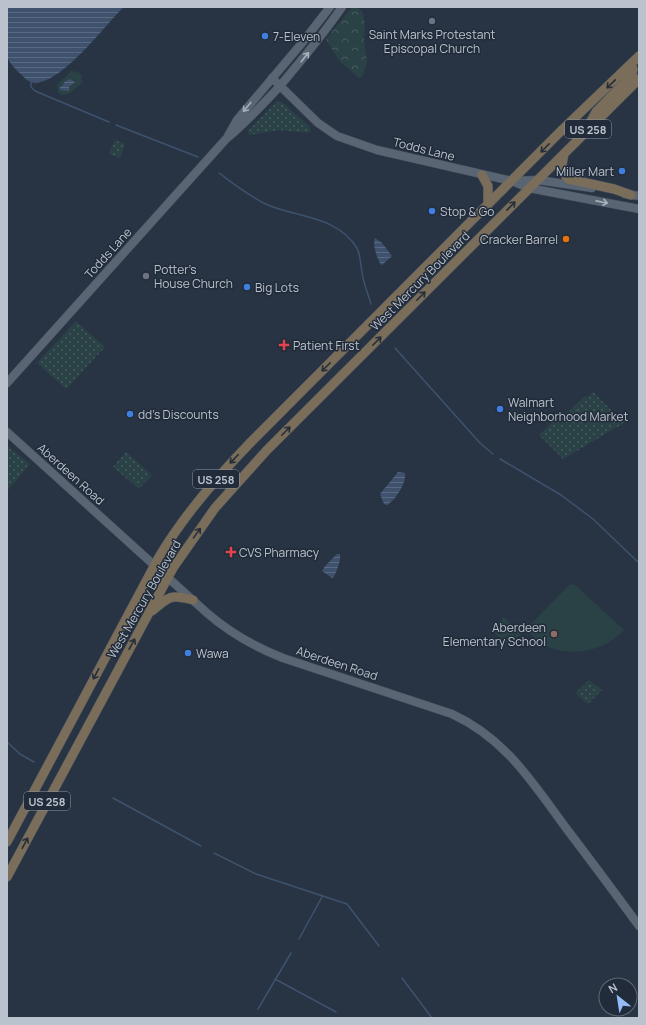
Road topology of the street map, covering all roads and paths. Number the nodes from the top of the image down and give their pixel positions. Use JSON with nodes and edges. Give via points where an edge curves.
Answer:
{"nodes":[{"id":1,"x":330,"y":7,"type":"edge"},
{"id":2,"x":342,"y":7,"type":"edge"},
{"id":3,"x":639,"y":56,"type":"edge"},
{"id":4,"x":631,"y":64,"type":"junction"},
{"id":5,"x":272,"y":78,"type":"junction"},
{"id":6,"x":639,"y":79,"type":"edge"},
{"id":7,"x":279,"y":86,"type":"junction"},
{"id":8,"x":584,"y":133,"type":"junction"},
{"id":9,"x":226,"y":139,"type":"junction"},
{"id":10,"x":564,"y":154,"type":"junction"},
{"id":11,"x":482,"y":175,"type":"junction"},
{"id":12,"x":538,"y":180,"type":"junction"},
{"id":13,"x":512,"y":181,"type":"junction"},
{"id":14,"x":529,"y":188,"type":"junction"},
{"id":15,"x":635,"y":196,"type":"edge"},
{"id":16,"x":488,"y":205,"type":"junction"},
{"id":17,"x":639,"y":209,"type":"edge"},
{"id":18,"x":7,"y":383,"type":"edge"},
{"id":19,"x":7,"y":432,"type":"edge"},
{"id":20,"x":155,"y":565,"type":"junction"},
{"id":21,"x":168,"y":577,"type":"junction"},
{"id":22,"x":193,"y":600,"type":"junction"},
{"id":23,"x":147,"y":616,"type":"junction"},
{"id":24,"x":7,"y":842,"type":"edge"},
{"id":25,"x":7,"y":877,"type":"edge"},
{"id":26,"x":639,"y":926,"type":"edge"}],
"edges":[{"from":1,"to":5,"type":"main road"},
{"from":7,"to":2,"type":"main road","one_way":true,"via":[[308,54]]},
{"from":3,"to":4,"type":"highway","name":"West Mercury Boulevard","number":"US 258"},
{"from":4,"to":8,"type":"highway","via":[[632,75],[596,112]]},
{"from":4,"to":13,"type":"highway","name":"West Mercury Boulevard","number":"US 258","one_way":true},
{"from":5,"to":7,"type":"main road","name":"Todds Lane"},
{"from":5,"to":9,"type":"main road","name":"Todds Lane","one_way":true,"via":[[237,120]]},
{"from":6,"to":8,"type":"highway","name":"West Mercury Boulevard","number":"US 258"},
{"from":7,"to":9,"type":"main road","name":"Todds Lane","via":[[244,125]]},
{"from":7,"to":11,"type":"main road","name":"Todds Lane","via":[[318,123],[337,136],[377,150]]},
{"from":8,"to":10,"type":"highway","name":"West Mercury Boulevard","number":"US 258"},
{"from":9,"to":18,"type":"main road","name":"Todds Lane"},
{"from":10,"to":12,"type":"highway","name":"West Mercury Boulevard","number":"US 258"},
{"from":10,"to":15,"type":"highway","via":[[562,170],[568,179]]},
{"from":11,"to":13,"type":"main road","name":"Todds Lane"},
{"from":11,"to":16,"type":"highway","via":[[488,186]]},
{"from":12,"to":13,"type":"main road"},
{"from":12,"to":14,"type":"highway","name":"West Mercury Boulevard","number":"US 258"},
{"from":12,"to":15,"type":"main road"},
{"from":13,"to":14,"type":"main road"},
{"from":13,"to":16,"type":"highway","name":"West Mercury Boulevard","number":"US 258"},
{"from":14,"to":17,"type":"main road","one_way":true},
{"from":21,"to":14,"type":"highway","name":"West Mercury Boulevard","number":"US 258","one_way":true,"via":[[201,526],[246,471]]},
{"from":16,"to":20,"type":"highway","name":"West Mercury Boulevard","number":"US 258","one_way":true,"via":[[227,467],[188,513]]},
{"from":19,"to":20,"type":"main road","name":"Aberdeen Road"},
{"from":20,"to":21,"type":"main road","name":"Aberdeen Road"},
{"from":20,"to":24,"type":"highway","name":"West Mercury Boulevard","number":"US 258","one_way":true},
{"from":21,"to":22,"type":"main road","name":"Aberdeen Road"},
{"from":21,"to":23,"type":"highway","name":"West Mercury Boulevard","number":"US 258"},
{"from":22,"to":23,"type":"highway","via":[[171,597]]},
{"from":22,"to":26,"type":"main road","name":"Aberdeen Road","via":[[227,629],[256,647],[437,708],[484,732],[518,763]]},
{"from":25,"to":23,"type":"highway","name":"West Mercury Boulevard","number":"US 258","one_way":true}]}
